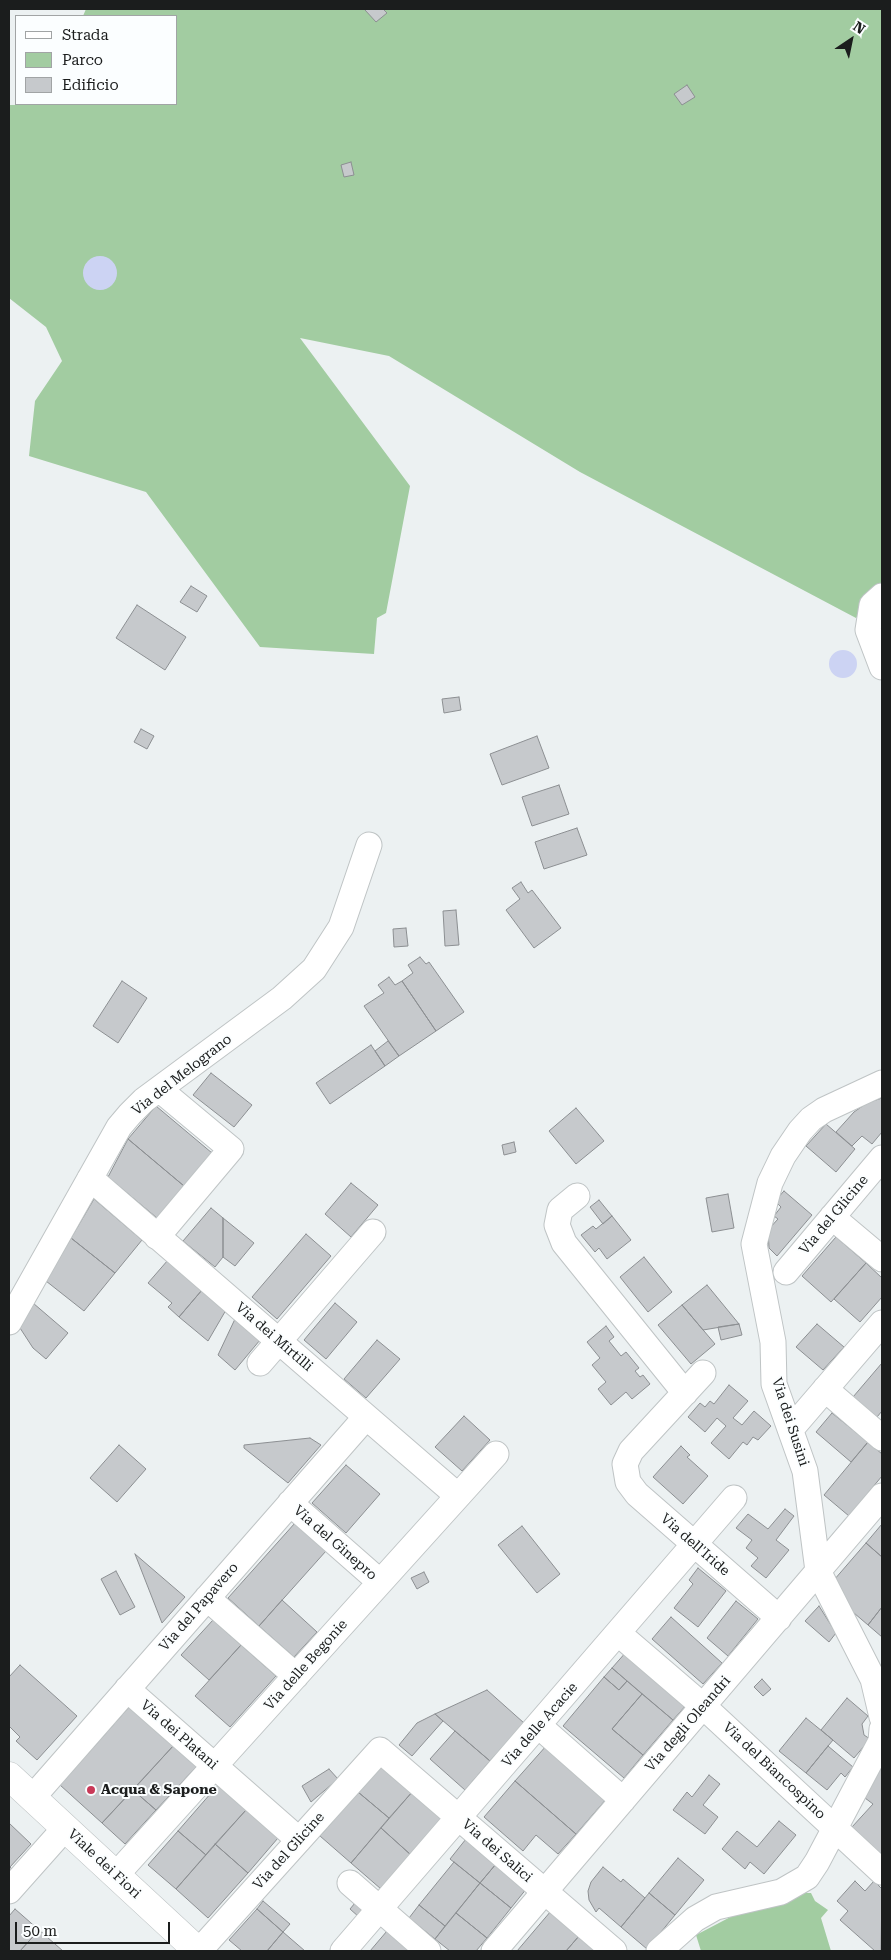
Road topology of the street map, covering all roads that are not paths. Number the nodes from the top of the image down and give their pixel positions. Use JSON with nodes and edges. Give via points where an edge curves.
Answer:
{"nodes":[{"id":1,"x":882,"y":596,"type":"edge"},
{"id":2,"x":882,"y":667,"type":"edge"},
{"id":3,"x":369,"y":846,"type":"dead end"},
{"id":4,"x":882,"y":1083,"type":"edge"},
{"id":5,"x":159,"y":1089,"type":"junction"},
{"id":6,"x":882,"y":1158,"type":"edge"},
{"id":7,"x":90,"y":1178,"type":"junction"},
{"id":8,"x":577,"y":1196,"type":"dead end"},
{"id":9,"x":832,"y":1217,"type":"junction"},
{"id":10,"x":373,"y":1232,"type":"dead end"},
{"id":11,"x":157,"y":1237,"type":"junction"},
{"id":12,"x":882,"y":1259,"type":"edge"},
{"id":13,"x":786,"y":1272,"type":"dead end"},
{"id":14,"x":9,"y":1322,"type":"edge"},
{"id":15,"x":882,"y":1323,"type":"edge"},
{"id":16,"x":279,"y":1342,"type":"junction"},
{"id":17,"x":260,"y":1363,"type":"dead end"},
{"id":18,"x":703,"y":1373,"type":"dead end"},
{"id":19,"x":825,"y":1389,"type":"junction"},
{"id":20,"x":685,"y":1393,"type":"junction"},
{"id":21,"x":366,"y":1416,"type":"junction"},
{"id":22,"x":790,"y":1429,"type":"junction"},
{"id":23,"x":882,"y":1438,"type":"edge"},
{"id":24,"x":496,"y":1454,"type":"dead end"},
{"id":25,"x":458,"y":1496,"type":"junction"},
{"id":26,"x":882,"y":1496,"type":"edge"},
{"id":27,"x":734,"y":1498,"type":"dead end"},
{"id":28,"x":290,"y":1503,"type":"junction"},
{"id":29,"x":696,"y":1545,"type":"junction"},
{"id":30,"x":818,"y":1571,"type":"junction"},
{"id":31,"x":380,"y":1582,"type":"junction"},
{"id":32,"x":207,"y":1598,"type":"junction"},
{"id":33,"x":779,"y":1618,"type":"junction"},
{"id":34,"x":619,"y":1634,"type":"junction"},
{"id":35,"x":296,"y":1676,"type":"junction"},
{"id":36,"x":127,"y":1689,"type":"junction"},
{"id":37,"x":704,"y":1706,"type":"junction"},
{"id":38,"x":539,"y":1726,"type":"junction"},
{"id":39,"x":882,"y":1732,"type":"edge"},
{"id":40,"x":380,"y":1750,"type":"joint"},
{"id":41,"x":214,"y":1766,"type":"junction"},
{"id":42,"x":16,"y":1786,"type":"edge"},
{"id":43,"x":623,"y":1800,"type":"junction"},
{"id":44,"x":459,"y":1818,"type":"junction"},
{"id":45,"x":65,"y":1828,"type":"junction"},
{"id":46,"x":835,"y":1828,"type":"junction"},
{"id":47,"x":299,"y":1840,"type":"junction"},
{"id":48,"x":882,"y":1872,"type":"edge"},
{"id":49,"x":116,"y":1875,"type":"junction"},
{"id":50,"x":350,"y":1883,"type":"dead end"},
{"id":51,"x":9,"y":1891,"type":"edge"},
{"id":52,"x":544,"y":1892,"type":"junction"},
{"id":53,"x":380,"y":1909,"type":"junction"},
{"id":54,"x":199,"y":1951,"type":"edge"},
{"id":55,"x":343,"y":1951,"type":"edge"},
{"id":56,"x":428,"y":1951,"type":"edge"},
{"id":57,"x":494,"y":1951,"type":"edge"},
{"id":58,"x":614,"y":1951,"type":"edge"},
{"id":59,"x":659,"y":1951,"type":"edge"}],
"edges":[{"from":1,"to":2,"type":"street","via":[[872,606],[868,630]]},
{"from":3,"to":5,"type":"street","name":"Via del Melograno","via":[[341,927],[314,969],[282,998]]},
{"from":4,"to":22,"type":"street","name":"Via dei Susini","via":[[824,1110],[800,1131],[770,1183],[759,1219],[754,1244],[773,1342],[774,1384]]},
{"from":5,"to":7,"type":"street","name":"Via del Melograno","via":[[119,1127]]},
{"from":5,"to":11,"type":"street","via":[[231,1149]]},
{"from":6,"to":9,"type":"street","name":"Via del Glicine"},
{"from":7,"to":11,"type":"street","name":"Via dei Mirtilli"},
{"from":7,"to":14,"type":"street","name":"Via del Melograno"},
{"from":8,"to":20,"type":"street","via":[[560,1210],[557,1225],[564,1242]]},
{"from":9,"to":12,"type":"street"},
{"from":9,"to":13,"type":"street","name":"Via del Glicine"},
{"from":10,"to":16,"type":"street"},
{"from":11,"to":16,"type":"street","name":"Via dei Mirtilli"},
{"from":15,"to":19,"type":"street"},
{"from":16,"to":17,"type":"street"},
{"from":16,"to":21,"type":"street","name":"Via dei Mirtilli"},
{"from":18,"to":20,"type":"street"},
{"from":19,"to":22,"type":"street"},
{"from":19,"to":23,"type":"street"},
{"from":20,"to":29,"type":"street","name":"Via dell'Iride","via":[[631,1451],[625,1464],[628,1482],[637,1494]]},
{"from":21,"to":25,"type":"street","name":"Via dei Mirtilli"},
{"from":21,"to":28,"type":"street","name":"Via del Papavero"},
{"from":22,"to":30,"type":"street","name":"Via dei Susini","via":[[808,1482]]},
{"from":24,"to":25,"type":"street","name":"Via delle Begonie"},
{"from":25,"to":31,"type":"street","name":"Via delle Begonie"},
{"from":26,"to":30,"type":"street","name":"Via degli Oleandri"},
{"from":27,"to":29,"type":"street","name":"Via delle Acacie"},
{"from":28,"to":31,"type":"street","name":"Via del Ginepro"},
{"from":28,"to":32,"type":"street","name":"Via del Papavero"},
{"from":29,"to":33,"type":"street","name":"Via dell'Iride"},
{"from":29,"to":34,"type":"street","name":"Via delle Acacie"},
{"from":30,"to":33,"type":"street","name":"Via degli Oleandri"},
{"from":30,"to":39,"type":"street","name":"Via dei Susini","via":[[873,1678]]},
{"from":31,"to":35,"type":"street","name":"Via delle Begonie"},
{"from":32,"to":35,"type":"street"},
{"from":32,"to":36,"type":"street","name":"Via del Papavero"},
{"from":33,"to":37,"type":"street","name":"Via degli Oleandri"},
{"from":34,"to":37,"type":"street","name":"Via del Biancospino"},
{"from":34,"to":38,"type":"street","name":"Via delle Acacie"},
{"from":35,"to":41,"type":"street","name":"Via delle Begonie"},
{"from":36,"to":41,"type":"street","name":"Via dei Platani"},
{"from":36,"to":42,"type":"street","name":"Via del Papavero"},
{"from":37,"to":43,"type":"street","name":"Via degli Oleandri"},
{"from":37,"to":46,"type":"street","name":"Via del Biancospino"},
{"from":38,"to":43,"type":"street"},
{"from":38,"to":44,"type":"street","name":"Via delle Acacie"},
{"from":39,"to":46,"type":"street","name":"Via dei Susini"},
{"from":40,"to":44,"type":"street","name":"Via dei Salici"},
{"from":40,"to":47,"type":"street","name":"Via del Glicine"},
{"from":41,"to":47,"type":"street","name":"Via dei Platani"},
{"from":41,"to":49,"type":"street","name":"Via delle Begonie"},
{"from":42,"to":45,"type":"street","name":"Viale dei Fiori"},
{"from":43,"to":52,"type":"street","name":"Via degli Oleandri"},
{"from":44,"to":52,"type":"street","name":"Via dei Salici"},
{"from":44,"to":53,"type":"street","name":"Via delle Acacie"},
{"from":45,"to":49,"type":"street","name":"Viale dei Fiori"},
{"from":45,"to":51,"type":"street"},
{"from":46,"to":48,"type":"street","name":"Via del Biancospino"},
{"from":46,"to":59,"type":"street","name":"Via dei Susini","via":[[808,1877],[781,1892],[716,1907],[695,1919]]},
{"from":47,"to":54,"type":"street","name":"Via del Glicine"},
{"from":49,"to":54,"type":"street","name":"Viale dei Fiori"},
{"from":50,"to":53,"type":"street"},
{"from":52,"to":57,"type":"street","name":"Via degli Oleandri"},
{"from":52,"to":58,"type":"street","name":"Via dei Salici"},
{"from":53,"to":55,"type":"street","name":"Via delle Acacie"},
{"from":53,"to":56,"type":"street"}]}
